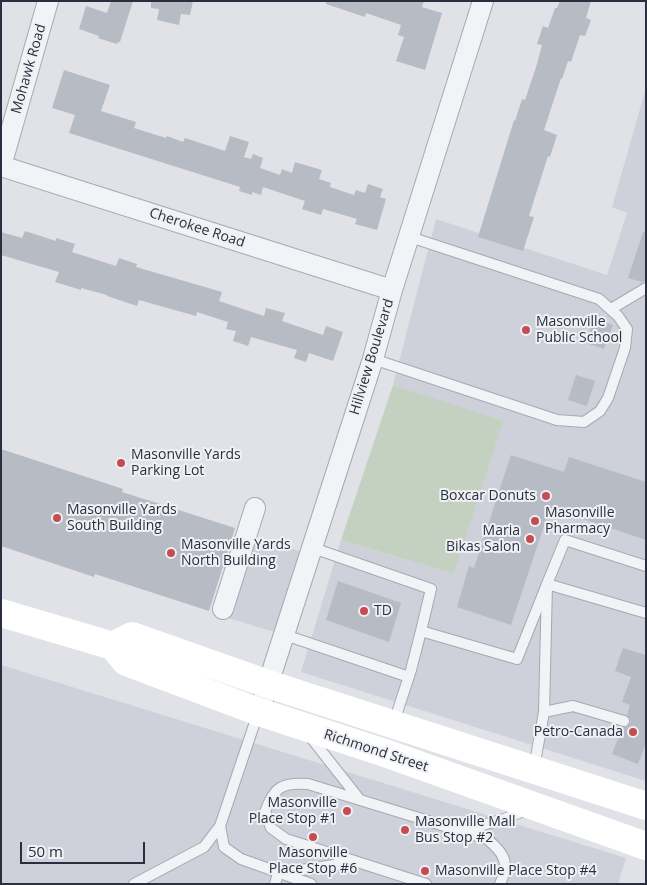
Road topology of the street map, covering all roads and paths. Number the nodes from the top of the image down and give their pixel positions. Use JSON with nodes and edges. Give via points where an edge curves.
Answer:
{"nodes":[{"id":1,"x":48,"y":1,"type":"edge"},
{"id":2,"x":483,"y":1,"type":"edge"},
{"id":3,"x":1,"y":166,"type":"edge"},
{"id":4,"x":410,"y":238,"type":"junction"},
{"id":5,"x":646,"y":288,"type":"edge"},
{"id":6,"x":392,"y":290,"type":"junction"},
{"id":7,"x":611,"y":309,"type":"junction"},
{"id":8,"x":373,"y":359,"type":"junction"},
{"id":9,"x":255,"y":508,"type":"dead end"},
{"id":10,"x":313,"y":548,"type":"junction"},
{"id":11,"x":646,"y":566,"type":"edge"},
{"id":12,"x":547,"y":584,"type":"junction"},
{"id":13,"x":223,"y":609,"type":"dead end"},
{"id":14,"x":1,"y":613,"type":"edge"},
{"id":15,"x":646,"y":613,"type":"edge"},
{"id":16,"x":421,"y":631,"type":"junction"},
{"id":17,"x":285,"y":635,"type":"junction"},
{"id":18,"x":113,"y":646,"type":"junction"},
{"id":19,"x":408,"y":677,"type":"junction"},
{"id":20,"x":268,"y":684,"type":"junction"},
{"id":21,"x":259,"y":712,"type":"junction"},
{"id":22,"x":544,"y":712,"type":"junction"},
{"id":23,"x":624,"y":721,"type":"dead end"},
{"id":24,"x":394,"y":724,"type":"junction"},
{"id":25,"x":302,"y":727,"type":"junction"},
{"id":26,"x":534,"y":770,"type":"junction"},
{"id":27,"x":360,"y":800,"type":"junction"},
{"id":28,"x":646,"y":806,"type":"edge"},
{"id":29,"x":536,"y":807,"type":"junction"},
{"id":30,"x":220,"y":826,"type":"junction"},
{"id":31,"x":461,"y":831,"type":"junction"},
{"id":32,"x":646,"y":846,"type":"edge"},
{"id":33,"x":356,"y":861,"type":"junction"},
{"id":34,"x":277,"y":879,"type":"edge"},
{"id":35,"x":134,"y":884,"type":"edge"},
{"id":36,"x":311,"y":884,"type":"edge"},
{"id":37,"x":426,"y":884,"type":"edge"},
{"id":38,"x":500,"y":884,"type":"edge"}],
"edges":[{"from":1,"to":3,"type":"street","name":"Mohawk Road"},
{"from":2,"to":4,"type":"street","name":"Hillview Boulevard"},
{"from":3,"to":6,"type":"street","name":"Cherokee Road"},
{"from":4,"to":6,"type":"street","name":"Hillview Boulevard"},
{"from":4,"to":7,"type":"lane","via":[[599,299]]},
{"from":5,"to":7,"type":"lane"},
{"from":6,"to":8,"type":"street","name":"Hillview Boulevard"},
{"from":7,"to":8,"type":"lane","via":[[627,328],[625,348],[608,398],[600,411],[584,422],[557,420]]},
{"from":8,"to":10,"type":"street","name":"Hillview Boulevard"},
{"from":9,"to":13,"type":"street"},
{"from":10,"to":16,"type":"lane","via":[[431,589]]},
{"from":10,"to":17,"type":"street","name":"Hillview Boulevard"},
{"from":11,"to":12,"type":"lane","via":[[565,540]]},
{"from":12,"to":15,"type":"lane"},
{"from":12,"to":16,"type":"lane","via":[[517,659]]},
{"from":12,"to":22,"type":"lane"},
{"from":14,"to":18,"type":"main road","name":"Richmond Street"},
{"from":16,"to":19,"type":"lane"},
{"from":17,"to":19,"type":"lane"},
{"from":17,"to":20,"type":"street","name":"Hillview Boulevard"},
{"from":18,"to":20,"type":"main road","via":[[132,636]]},
{"from":18,"to":21,"type":"main road","name":"Richmond Street","via":[[126,662]]},
{"from":19,"to":24,"type":"lane"},
{"from":20,"to":21,"type":"street","name":"Hillview Boulevard"},
{"from":20,"to":24,"type":"main road"},
{"from":21,"to":25,"type":"main road","name":"Richmond Street"},
{"from":21,"to":30,"type":"lane"},
{"from":22,"to":23,"type":"lane","via":[[573,706]]},
{"from":22,"to":26,"type":"lane"},
{"from":24,"to":26,"type":"main road"},
{"from":25,"to":27,"type":"lane"},
{"from":25,"to":29,"type":"main road","name":"Richmond Street"},
{"from":26,"to":28,"type":"main road"},
{"from":27,"to":31,"type":"lane"},
{"from":27,"to":33,"type":"lane","via":[[308,784],[292,783],[279,787],[265,812],[271,828],[286,839]]},
{"from":29,"to":31,"type":"lane"},
{"from":29,"to":32,"type":"main road","name":"Richmond Street"},
{"from":30,"to":34,"type":"lane","via":[[224,847]]},
{"from":30,"to":35,"type":"lane","via":[[204,847]]},
{"from":31,"to":38,"type":"lane","via":[[487,839],[497,848],[505,860],[505,874]]},
{"from":33,"to":34,"type":"lane"},
{"from":33,"to":37,"type":"lane"},
{"from":34,"to":36,"type":"lane"}]}
